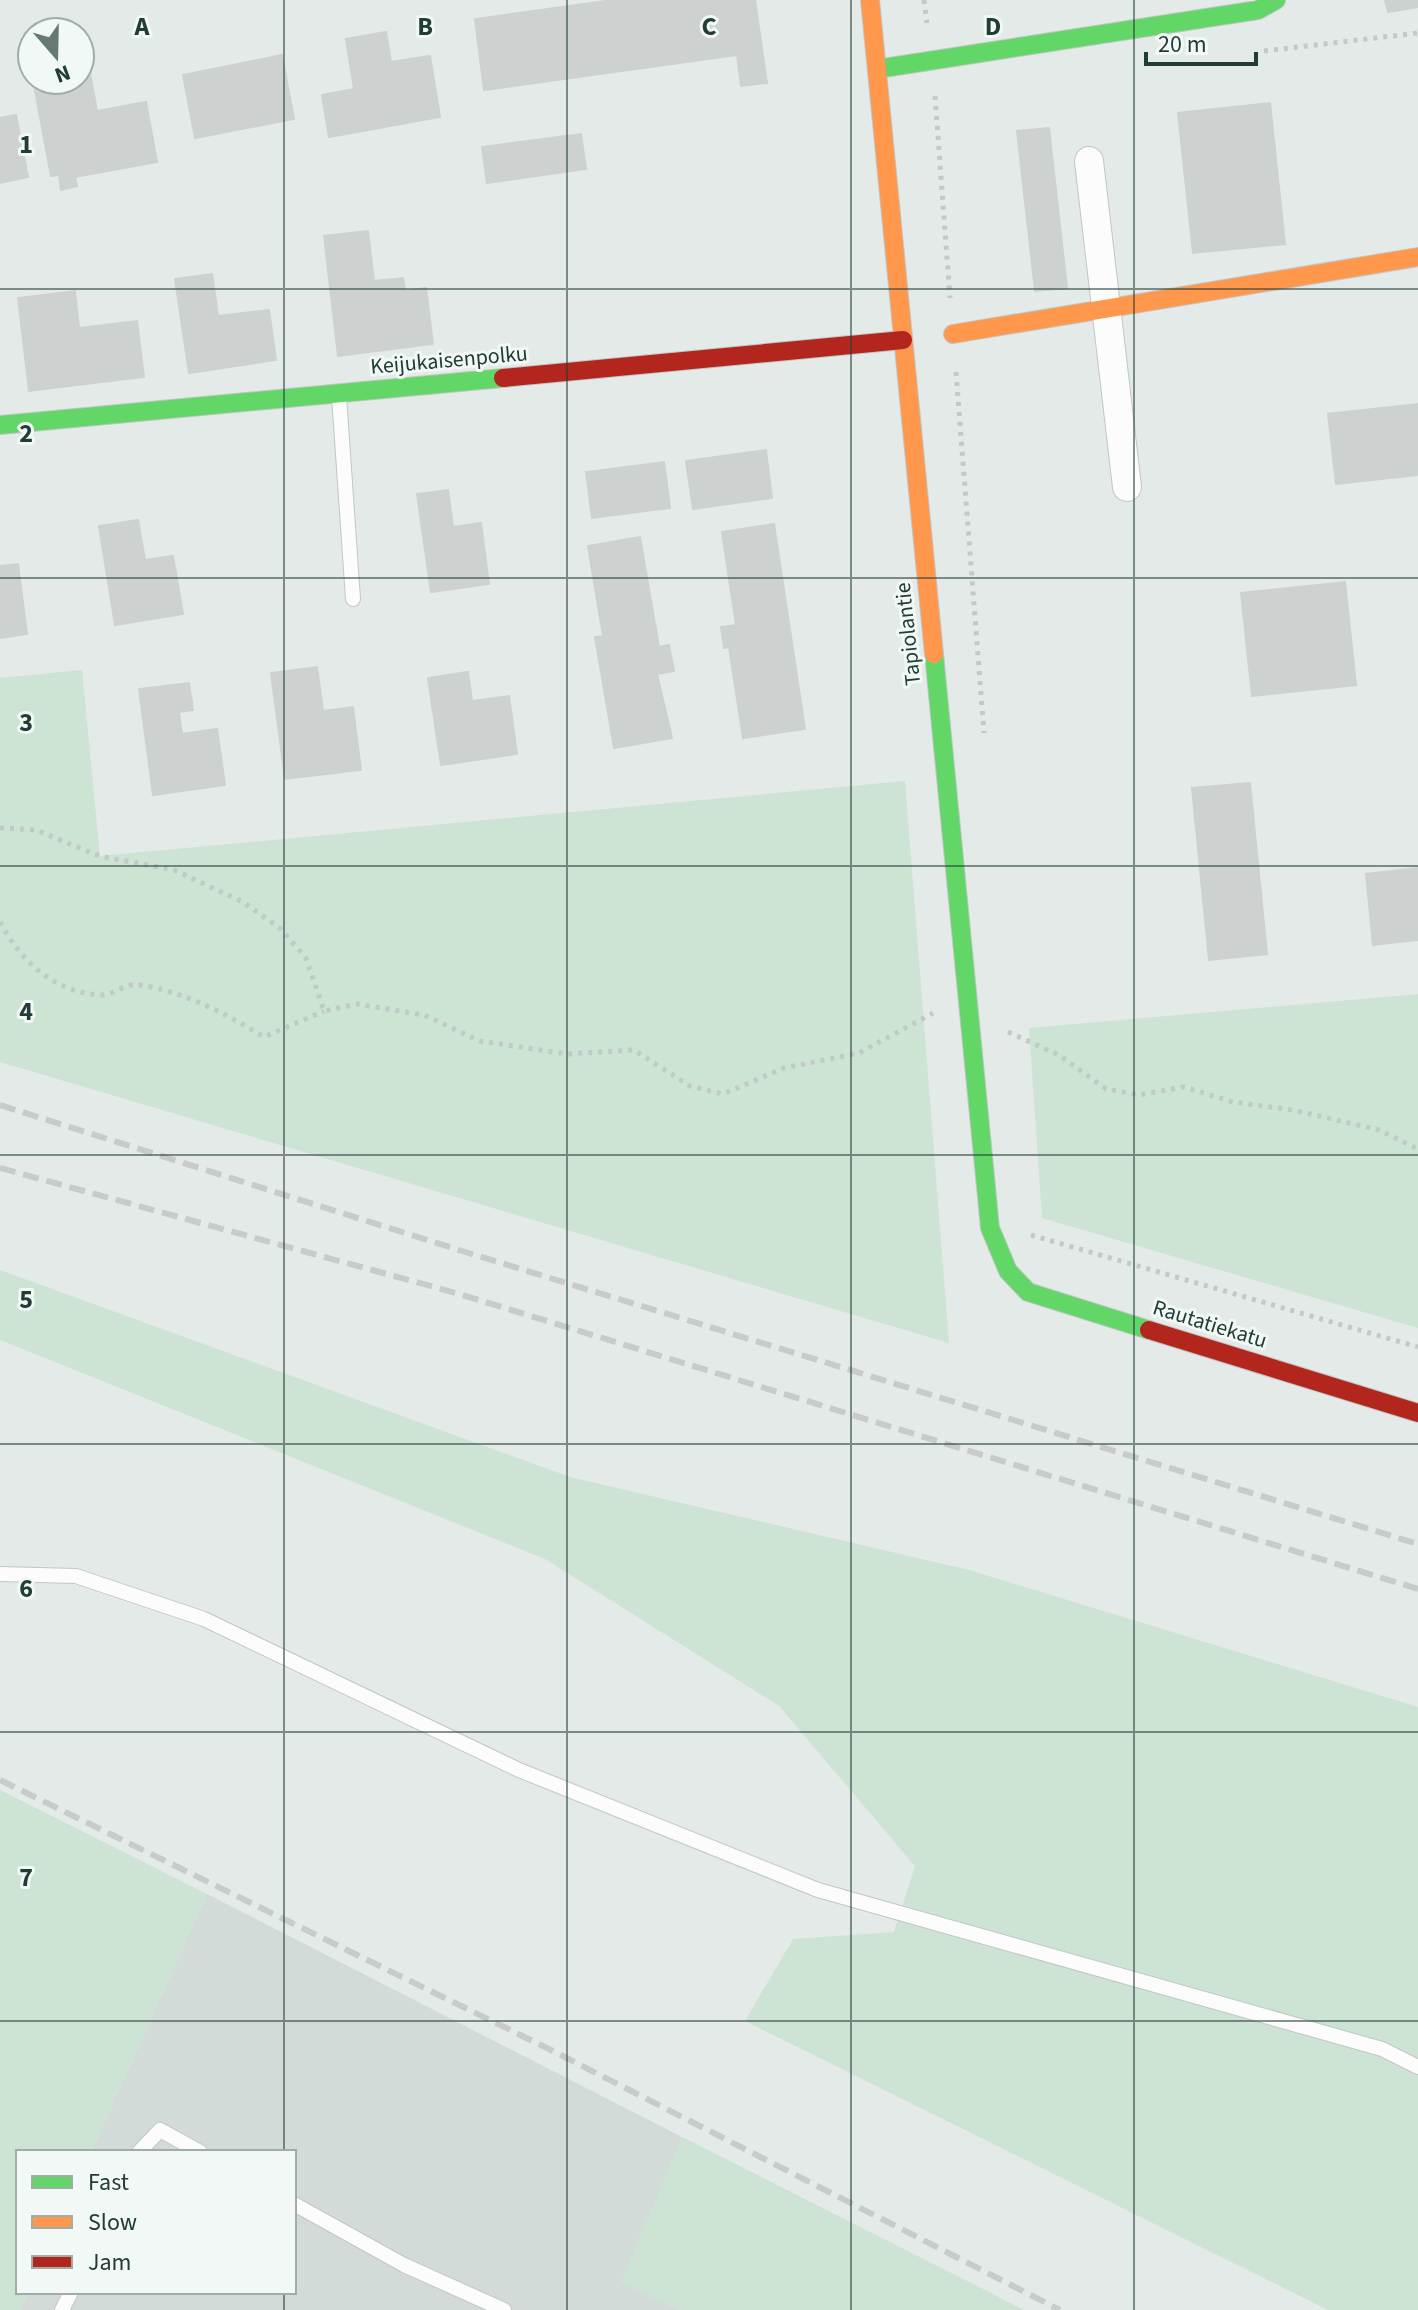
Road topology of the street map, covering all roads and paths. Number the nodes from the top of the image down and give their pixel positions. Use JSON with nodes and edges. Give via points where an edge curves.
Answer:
{"nodes":[{"id":1,"x":870,"y":0,"type":"edge"},
{"id":2,"x":924,"y":0,"type":"edge"},
{"id":3,"x":1276,"y":0,"type":"edge"},
{"id":4,"x":1418,"y":33,"type":"edge"},
{"id":5,"x":1329,"y":43,"type":"dead end"},
{"id":6,"x":930,"y":58,"type":"junction"},
{"id":7,"x":877,"y":69,"type":"junction"},
{"id":8,"x":1089,"y":161,"type":"dead end"},
{"id":9,"x":1418,"y":257,"type":"edge"},
{"id":10,"x":1107,"y":307,"type":"junction"},
{"id":11,"x":953,"y":334,"type":"junction"},
{"id":12,"x":903,"y":340,"type":"junction"},
{"id":13,"x":339,"y":394,"type":"junction"},
{"id":14,"x":0,"y":425,"type":"edge"},
{"id":15,"x":1127,"y":487,"type":"dead end"},
{"id":16,"x":353,"y":599,"type":"dead end"},
{"id":17,"x":985,"y":746,"type":"dead end"},
{"id":18,"x":0,"y":828,"type":"edge"},
{"id":19,"x":0,"y":922,"type":"edge"},
{"id":20,"x":968,"y":998,"type":"junction"},
{"id":21,"x":324,"y":1011,"type":"junction"},
{"id":22,"x":1006,"y":1016,"type":"dead end"},
{"id":23,"x":1007,"y":1032,"type":"junction"},
{"id":24,"x":1008,"y":1047,"type":"dead end"},
{"id":25,"x":1418,"y":1149,"type":"edge"},
{"id":26,"x":1022,"y":1232,"type":"dead end"},
{"id":27,"x":1001,"y":1261,"type":"joint"},
{"id":28,"x":1418,"y":1347,"type":"edge"},
{"id":29,"x":1418,"y":1413,"type":"edge"},
{"id":30,"x":0,"y":1574,"type":"edge"},
{"id":31,"x":1418,"y":2067,"type":"edge"},
{"id":32,"x":141,"y":2150,"type":"edge"},
{"id":33,"x":196,"y":2150,"type":"edge"},
{"id":34,"x":296,"y":2205,"type":"edge"},
{"id":35,"x":504,"y":2310,"type":"edge"}],
"edges":[{"from":1,"to":7,"type":"street","name":"Tapiolantie"},
{"from":2,"to":6,"type":"path"},
{"from":3,"to":6,"type":"street","via":[[1258,10]]},
{"from":4,"to":5,"type":"path"},
{"from":6,"to":7,"type":"street"},
{"from":6,"to":11,"type":"path"},
{"from":7,"to":12,"type":"street","name":"Tapiolantie"},
{"from":8,"to":10,"type":"street"},
{"from":9,"to":10,"type":"street"},
{"from":10,"to":11,"type":"street"},
{"from":10,"to":15,"type":"street"},
{"from":11,"to":17,"type":"path"},
{"from":12,"to":13,"type":"street","name":"Keijukaisenpolku"},
{"from":12,"to":20,"type":"street","name":"Tapiolantie"},
{"from":13,"to":14,"type":"street","name":"Keijukaisenpolku"},
{"from":13,"to":16,"type":"lane"},
{"from":18,"to":21,"type":"path","via":[[36,830],[99,856],[174,870],[243,902],[281,929],[306,958]]},
{"from":19,"to":21,"type":"path","via":[[14,948],[50,981],[63,985],[101,995],[136,984],[229,1015],[264,1037]]},
{"from":20,"to":21,"type":"path","via":[[859,1053],[784,1068],[723,1094],[690,1086],[634,1050],[567,1054],[480,1041],[424,1015],[357,1004]]},
{"from":20,"to":27,"type":"street","name":"Tapiolantie","via":[[990,1228]]},
{"from":22,"to":23,"type":"path"},
{"from":23,"to":24,"type":"path"},
{"from":23,"to":25,"type":"path","via":[[1059,1055],[1106,1089],[1139,1095],[1184,1087],[1233,1102],[1379,1130]]},
{"from":26,"to":28,"type":"path"},
{"from":27,"to":29,"type":"street","name":"Rautatiekatu","via":[[1028,1292]]},
{"from":30,"to":31,"type":"lane","via":[[76,1576],[204,1619],[519,1770],[818,1890],[1382,2049]]},
{"from":32,"to":33,"type":"lane","via":[[160,2130]]},
{"from":34,"to":35,"type":"lane","via":[[404,2265]]}]}
